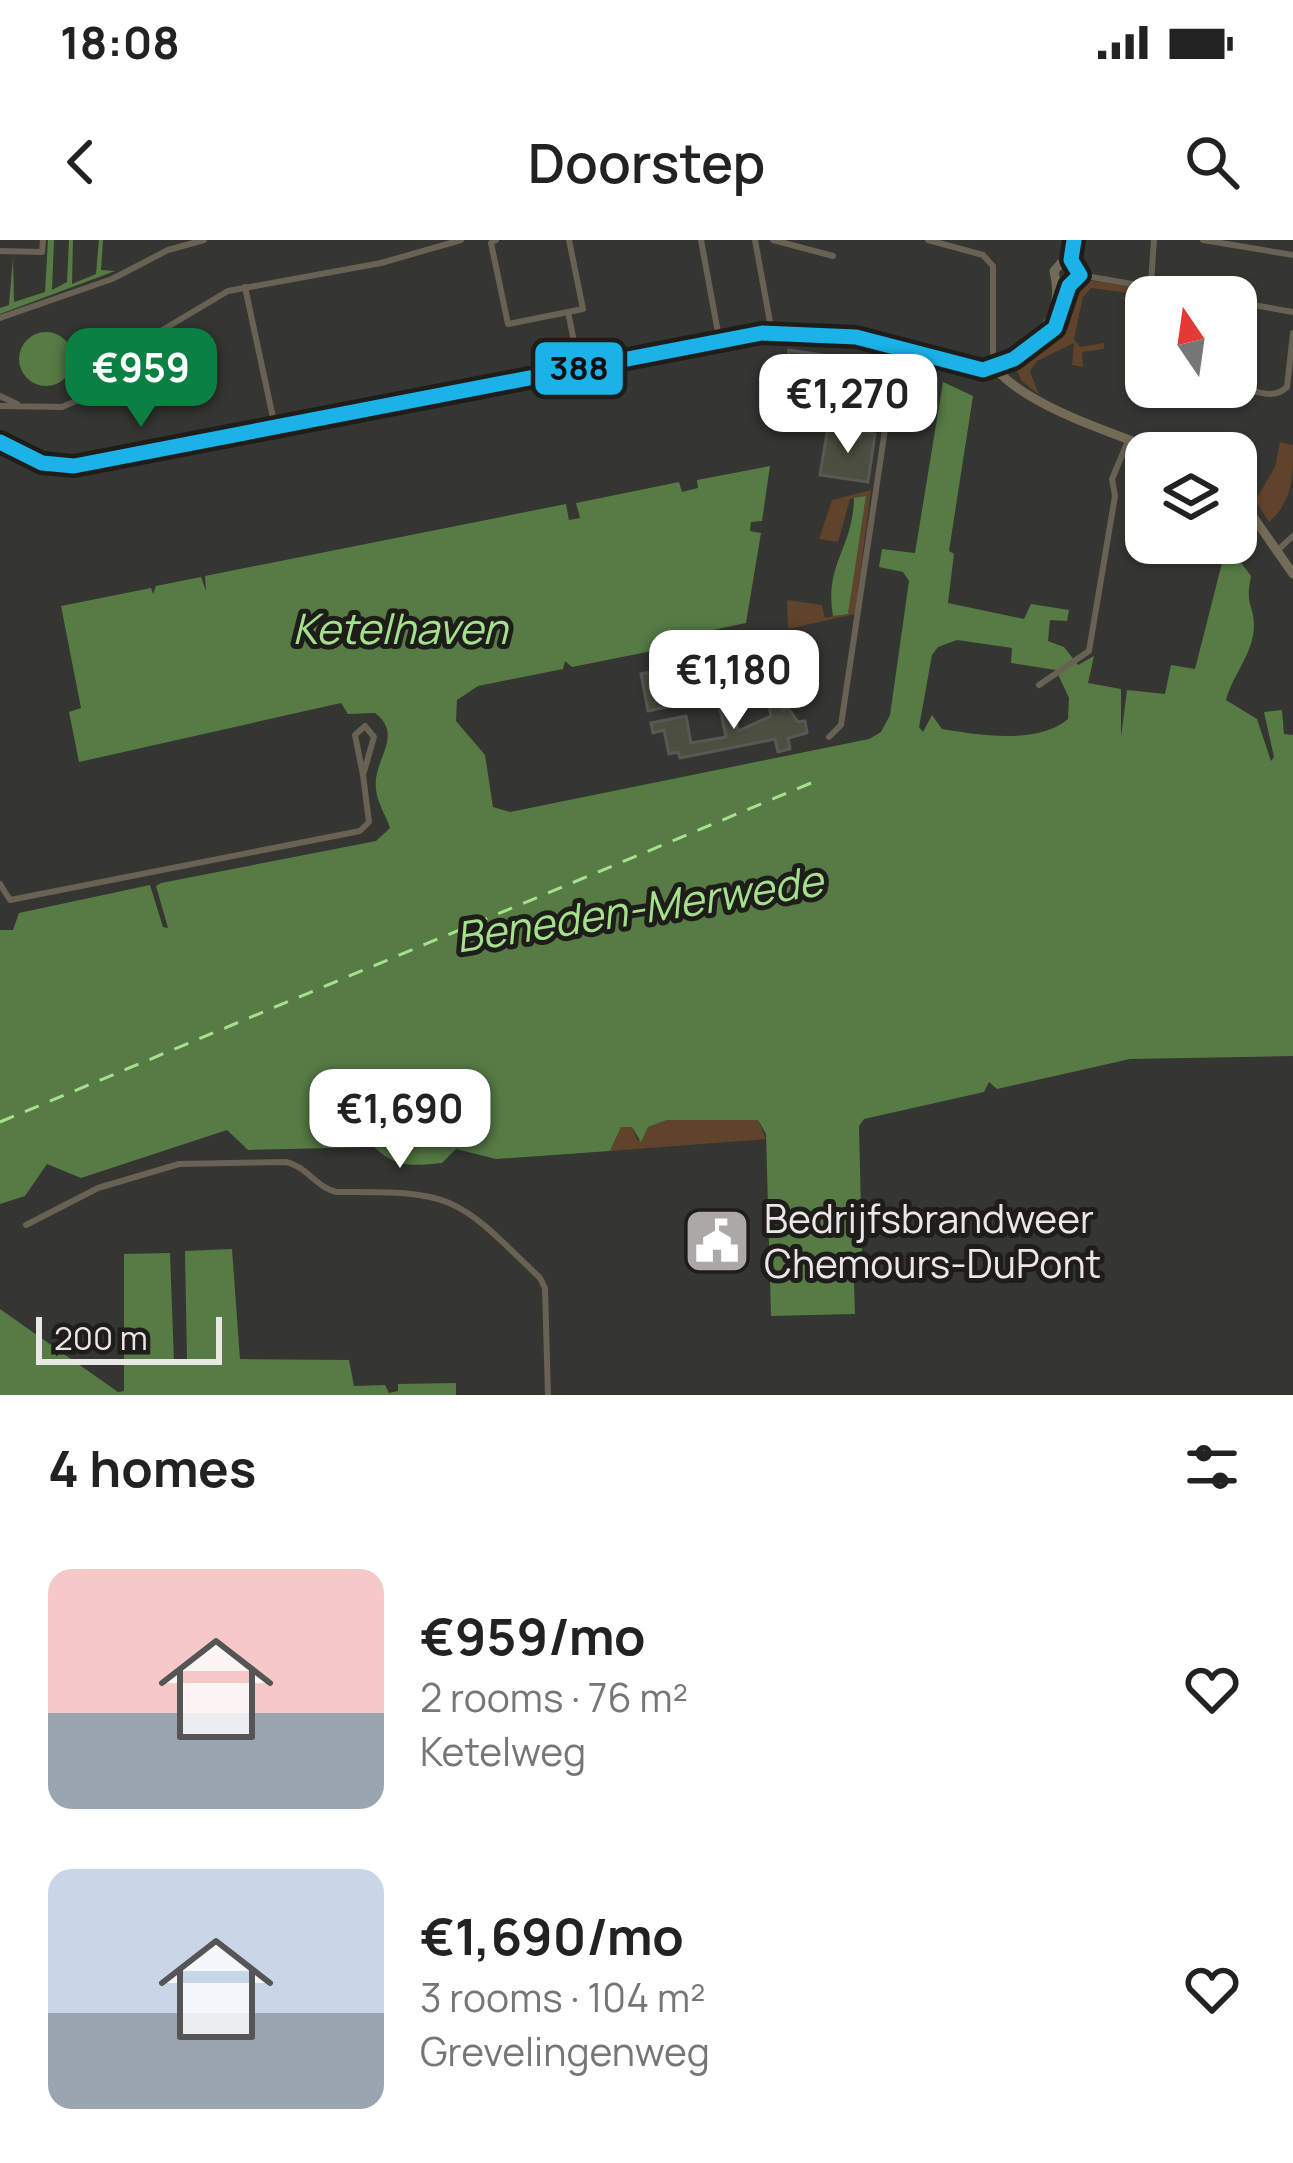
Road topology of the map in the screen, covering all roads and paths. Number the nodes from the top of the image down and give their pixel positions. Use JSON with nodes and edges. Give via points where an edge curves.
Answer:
{"nodes":[{"id":1,"x":43,"y":240,"type":"edge"},
{"id":2,"x":204,"y":240,"type":"edge"},
{"id":3,"x":461,"y":240,"type":"edge"},
{"id":4,"x":496,"y":240,"type":"edge"},
{"id":5,"x":569,"y":240,"type":"edge"},
{"id":6,"x":701,"y":240,"type":"edge"},
{"id":7,"x":755,"y":240,"type":"edge"},
{"id":8,"x":773,"y":240,"type":"edge"},
{"id":9,"x":928,"y":240,"type":"edge"},
{"id":10,"x":1071,"y":240,"type":"edge"},
{"id":11,"x":1154,"y":240,"type":"edge"},
{"id":12,"x":1203,"y":240,"type":"edge"},
{"id":13,"x":0,"y":250,"type":"edge"},
{"id":14,"x":1293,"y":255,"type":"edge"},
{"id":15,"x":833,"y":256,"type":"dead end"},
{"id":16,"x":1068,"y":260,"type":"junction"},
{"id":17,"x":1080,"y":275,"type":"junction"},
{"id":18,"x":1152,"y":276,"type":"edge"},
{"id":19,"x":1064,"y":285,"type":"junction"},
{"id":20,"x":1125,"y":286,"type":"edge"},
{"id":21,"x":245,"y":287,"type":"junction"},
{"id":22,"x":1257,"y":306,"type":"edge"},
{"id":23,"x":568,"y":312,"type":"junction"},
{"id":24,"x":1293,"y":312,"type":"edge"},
{"id":25,"x":0,"y":317,"type":"edge"},
{"id":26,"x":772,"y":333,"type":"junction"},
{"id":27,"x":1293,"y":333,"type":"edge"},
{"id":28,"x":719,"y":338,"type":"junction"},
{"id":29,"x":898,"y":345,"type":"junction"},
{"id":30,"x":994,"y":365,"type":"junction"},
{"id":31,"x":579,"y":366,"type":"junction"},
{"id":32,"x":1257,"y":391,"type":"edge"},
{"id":33,"x":0,"y":396,"type":"edge"},
{"id":34,"x":16,"y":404,"type":"junction"},
{"id":35,"x":0,"y":406,"type":"edge"},
{"id":36,"x":275,"y":427,"type":"junction"},
{"id":37,"x":1125,"y":440,"type":"edge"},
{"id":38,"x":0,"y":442,"type":"edge"},
{"id":39,"x":1125,"y":448,"type":"edge"},
{"id":40,"x":1257,"y":523,"type":"edge"},
{"id":41,"x":1293,"y":536,"type":"edge"},
{"id":42,"x":1276,"y":551,"type":"junction"},
{"id":43,"x":1293,"y":574,"type":"edge"},
{"id":44,"x":1039,"y":685,"type":"dead end"},
{"id":45,"x":829,"y":736,"type":"dead end"},
{"id":46,"x":363,"y":775,"type":"junction"},
{"id":47,"x":1,"y":889,"type":"edge"},
{"id":48,"x":26,"y":1225,"type":"dead end"},
{"id":49,"x":548,"y":1395,"type":"edge"}],
"edges":[{"from":1,"to":13,"type":"street","via":[[42,252]]},
{"from":2,"to":25,"type":"street"},
{"from":3,"to":21,"type":"street"},
{"from":4,"to":23,"type":"street","via":[[508,324]]},
{"from":5,"to":23,"type":"street","via":[[583,309]]},
{"from":6,"to":28,"type":"street"},
{"from":7,"to":26,"type":"street"},
{"from":8,"to":15,"type":"street"},
{"from":9,"to":30,"type":"street","via":[[983,255],[995,275]]},
{"from":10,"to":16,"type":"street"},
{"from":11,"to":18,"type":"street"},
{"from":12,"to":14,"type":"street"},
{"from":16,"to":17,"type":"street"},
{"from":16,"to":19,"type":"street","via":[[1054,271]]},
{"from":17,"to":19,"type":"street"},
{"from":17,"to":20,"type":"street"},
{"from":19,"to":30,"type":"street","via":[[1055,328]]},
{"from":21,"to":34,"type":"street","via":[[159,332],[97,392],[62,407]]},
{"from":21,"to":36,"type":"street"},
{"from":22,"to":24,"type":"street"},
{"from":23,"to":31,"type":"street"},
{"from":26,"to":28,"type":"street"},
{"from":26,"to":29,"type":"street"},
{"from":27,"to":32,"type":"street","via":[[1287,387],[1273,395]]},
{"from":28,"to":31,"type":"street"},
{"from":29,"to":30,"type":"street","via":[[966,366]]},
{"from":29,"to":45,"type":"street","via":[[842,725]]},
{"from":30,"to":37,"type":"street","via":[[1028,394]]},
{"from":31,"to":36,"type":"street"},
{"from":33,"to":34,"type":"street"},
{"from":34,"to":35,"type":"street"},
{"from":36,"to":38,"type":"street","via":[[74,466],[42,464]]},
{"from":39,"to":44,"type":"street","via":[[1112,479],[1089,651]]},
{"from":40,"to":42,"type":"street"},
{"from":41,"to":42,"type":"street"},
{"from":42,"to":43,"type":"street"},
{"from":46,"to":46,"type":"street","via":[[374,737],[365,726],[355,735]]},
{"from":46,"to":47,"type":"street","via":[[370,813],[360,830],[10,900]]},
{"from":48,"to":49,"type":"street","via":[[98,1188],[181,1164],[286,1162],[326,1190],[437,1196],[469,1211],[540,1278]]}]}
